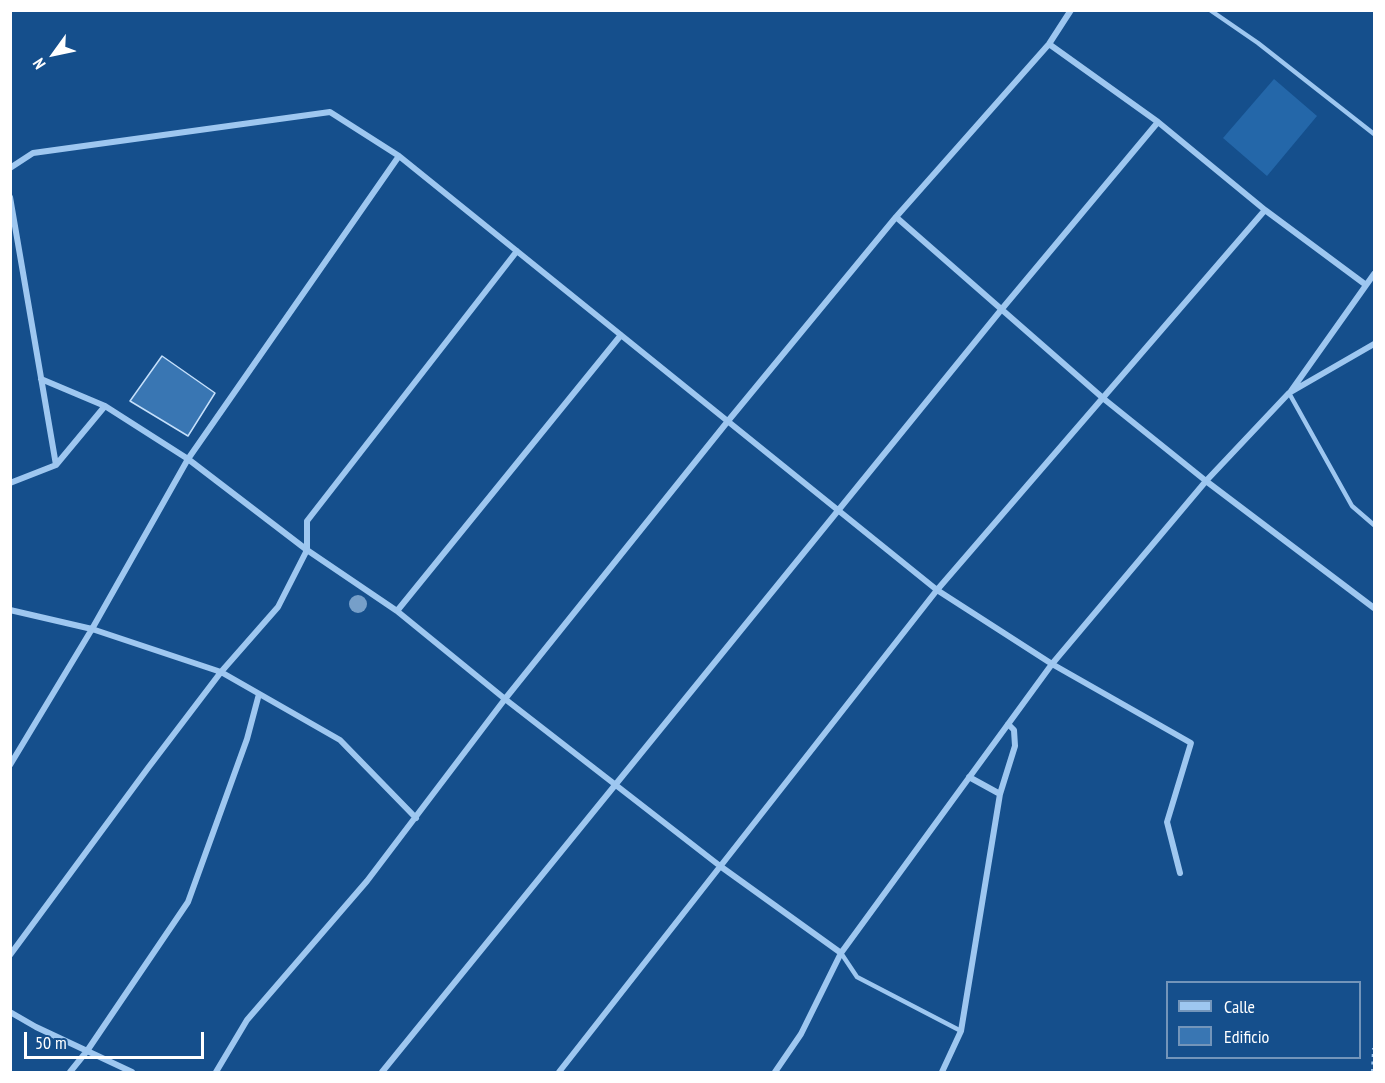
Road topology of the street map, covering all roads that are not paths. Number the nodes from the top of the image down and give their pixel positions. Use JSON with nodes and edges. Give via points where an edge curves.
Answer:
{"nodes":[{"id":1,"x":1071,"y":10,"type":"edge"},
{"id":2,"x":1210,"y":10,"type":"edge"},
{"id":3,"x":1049,"y":44,"type":"junction"},
{"id":4,"x":1158,"y":122,"type":"junction"},
{"id":5,"x":1374,"y":134,"type":"edge"},
{"id":6,"x":399,"y":156,"type":"junction"},
{"id":7,"x":10,"y":168,"type":"edge"},
{"id":8,"x":10,"y":197,"type":"edge"},
{"id":9,"x":1265,"y":210,"type":"junction"},
{"id":10,"x":896,"y":217,"type":"junction"},
{"id":11,"x":517,"y":251,"type":"junction"},
{"id":12,"x":1374,"y":274,"type":"edge"},
{"id":13,"x":1366,"y":285,"type":"junction"},
{"id":14,"x":1001,"y":310,"type":"junction"},
{"id":15,"x":621,"y":335,"type":"junction"},
{"id":16,"x":1374,"y":344,"type":"edge"},
{"id":17,"x":41,"y":378,"type":"junction"},
{"id":18,"x":1289,"y":393,"type":"junction"},
{"id":19,"x":1104,"y":399,"type":"junction"},
{"id":20,"x":105,"y":406,"type":"junction"},
{"id":21,"x":728,"y":421,"type":"junction"},
{"id":22,"x":188,"y":459,"type":"junction"},
{"id":23,"x":56,"y":465,"type":"junction"},
{"id":24,"x":1206,"y":481,"type":"junction"},
{"id":25,"x":10,"y":483,"type":"edge"},
{"id":26,"x":839,"y":511,"type":"junction"},
{"id":27,"x":1374,"y":525,"type":"edge"},
{"id":28,"x":307,"y":550,"type":"junction"},
{"id":29,"x":937,"y":590,"type":"junction"},
{"id":30,"x":1374,"y":608,"type":"edge"},
{"id":31,"x":10,"y":610,"type":"edge"},
{"id":32,"x":396,"y":611,"type":"junction"},
{"id":33,"x":92,"y":629,"type":"junction"},
{"id":34,"x":1052,"y":664,"type":"junction"},
{"id":35,"x":221,"y":672,"type":"junction"},
{"id":36,"x":259,"y":694,"type":"junction"},
{"id":37,"x":505,"y":699,"type":"junction"},
{"id":38,"x":1008,"y":724,"type":"junction"},
{"id":39,"x":10,"y":765,"type":"edge"},
{"id":40,"x":969,"y":777,"type":"junction"},
{"id":41,"x":617,"y":785,"type":"junction"},
{"id":42,"x":1000,"y":794,"type":"junction"},
{"id":43,"x":416,"y":818,"type":"junction"},
{"id":44,"x":720,"y":866,"type":"junction"},
{"id":45,"x":1180,"y":873,"type":"dead end"},
{"id":46,"x":841,"y":953,"type":"junction"},
{"id":47,"x":10,"y":955,"type":"edge"},
{"id":48,"x":10,"y":1012,"type":"edge"},
{"id":49,"x":961,"y":1031,"type":"junction"},
{"id":50,"x":87,"y":1051,"type":"junction"},
{"id":51,"x":70,"y":1072,"type":"edge"},
{"id":52,"x":132,"y":1072,"type":"edge"},
{"id":53,"x":216,"y":1072,"type":"edge"},
{"id":54,"x":382,"y":1072,"type":"edge"},
{"id":55,"x":559,"y":1072,"type":"edge"},
{"id":56,"x":775,"y":1072,"type":"edge"},
{"id":57,"x":942,"y":1072,"type":"edge"}],
"edges":[{"from":1,"to":3,"type":"street"},
{"from":2,"to":5,"type":"lane"},
{"from":3,"to":4,"type":"street"},
{"from":3,"to":10,"type":"street"},
{"from":4,"to":9,"type":"street"},
{"from":4,"to":14,"type":"street"},
{"from":6,"to":7,"type":"street","via":[[330,112],[33,153]]},
{"from":6,"to":11,"type":"street"},
{"from":6,"to":22,"type":"street"},
{"from":8,"to":17,"type":"street"},
{"from":9,"to":13,"type":"street"},
{"from":9,"to":19,"type":"street"},
{"from":10,"to":14,"type":"street"},
{"from":10,"to":21,"type":"street"},
{"from":11,"to":15,"type":"street"},
{"from":11,"to":28,"type":"street","via":[[306,521]]},
{"from":12,"to":13,"type":"street"},
{"from":13,"to":18,"type":"street"},
{"from":14,"to":19,"type":"street"},
{"from":14,"to":26,"type":"street"},
{"from":15,"to":21,"type":"street"},
{"from":15,"to":32,"type":"street"},
{"from":16,"to":18,"type":"street"},
{"from":17,"to":20,"type":"street"},
{"from":17,"to":23,"type":"street"},
{"from":18,"to":24,"type":"street"},
{"from":18,"to":27,"type":"lane","via":[[1352,506]]},
{"from":19,"to":24,"type":"street"},
{"from":19,"to":29,"type":"street"},
{"from":20,"to":22,"type":"street"},
{"from":20,"to":23,"type":"street"},
{"from":21,"to":26,"type":"street"},
{"from":21,"to":37,"type":"street"},
{"from":22,"to":28,"type":"street"},
{"from":22,"to":33,"type":"street"},
{"from":23,"to":25,"type":"street"},
{"from":24,"to":30,"type":"street"},
{"from":24,"to":34,"type":"street"},
{"from":26,"to":29,"type":"street"},
{"from":26,"to":41,"type":"street"},
{"from":28,"to":32,"type":"street"},
{"from":28,"to":35,"type":"street","via":[[278,607]]},
{"from":29,"to":34,"type":"street"},
{"from":29,"to":44,"type":"street"},
{"from":31,"to":33,"type":"street"},
{"from":32,"to":37,"type":"street"},
{"from":33,"to":35,"type":"street"},
{"from":33,"to":39,"type":"street"},
{"from":34,"to":38,"type":"street"},
{"from":34,"to":45,"type":"street","via":[[1191,743],[1167,822]]},
{"from":35,"to":36,"type":"street"},
{"from":35,"to":47,"type":"street"},
{"from":36,"to":43,"type":"street","via":[[339,740]]},
{"from":36,"to":50,"type":"street","via":[[247,739],[188,902]]},
{"from":37,"to":41,"type":"street"},
{"from":37,"to":43,"type":"street"},
{"from":38,"to":40,"type":"street"},
{"from":38,"to":42,"type":"street","via":[[1014,730],[1015,746]]},
{"from":40,"to":42,"type":"street"},
{"from":40,"to":46,"type":"street"},
{"from":41,"to":44,"type":"street"},
{"from":41,"to":54,"type":"street"},
{"from":42,"to":49,"type":"street"},
{"from":43,"to":53,"type":"street","via":[[247,1020]]},
{"from":44,"to":46,"type":"street"},
{"from":44,"to":55,"type":"street"},
{"from":46,"to":49,"type":"lane","via":[[857,977]]},
{"from":46,"to":56,"type":"street","via":[[801,1034]]},
{"from":48,"to":50,"type":"street"},
{"from":49,"to":57,"type":"street"},
{"from":50,"to":51,"type":"street"},
{"from":50,"to":52,"type":"street"}]}
